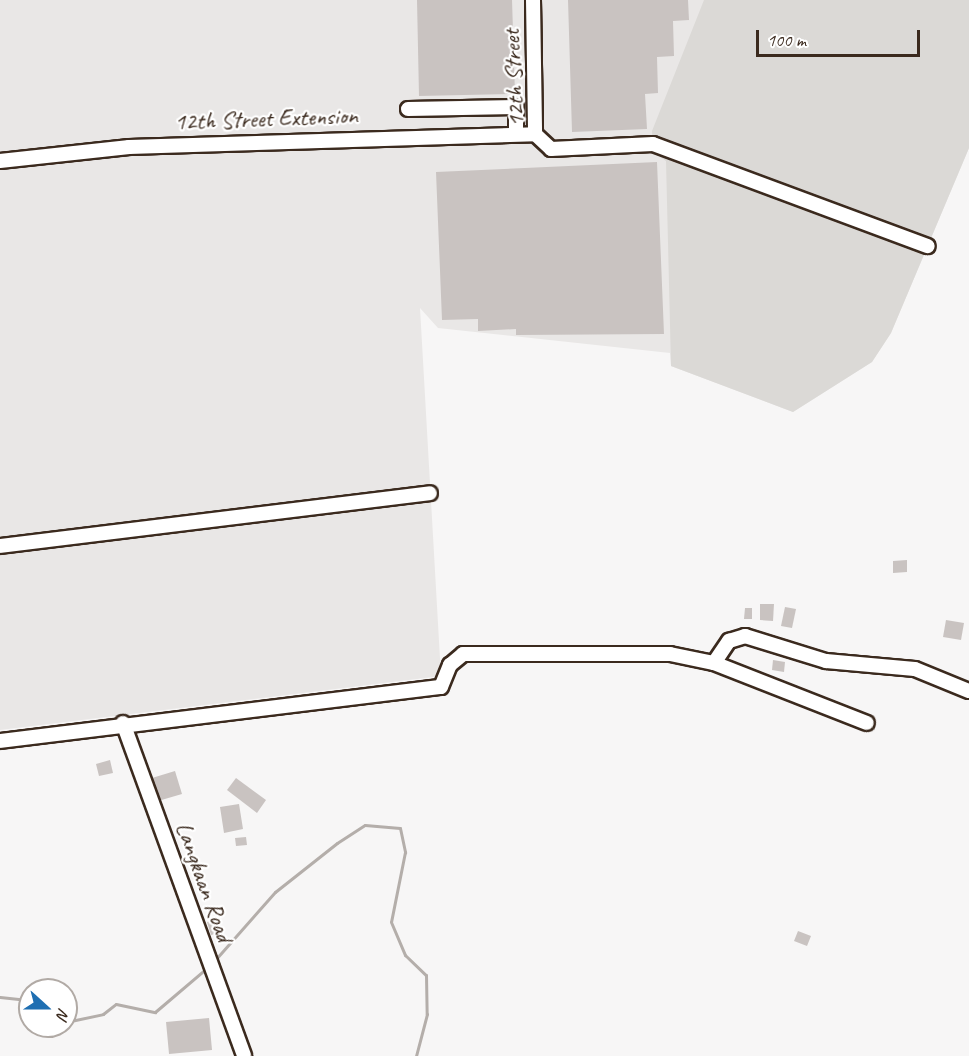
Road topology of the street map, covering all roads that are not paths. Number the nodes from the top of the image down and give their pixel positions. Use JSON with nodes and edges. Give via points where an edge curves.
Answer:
{"nodes":[{"id":1,"x":533,"y":0,"type":"edge"},
{"id":2,"x":408,"y":109,"type":"dead end"},
{"id":3,"x":516,"y":134,"type":"junction"},
{"id":4,"x":535,"y":134,"type":"junction"},
{"id":5,"x":0,"y":161,"type":"edge"},
{"id":6,"x":928,"y":246,"type":"dead end"},
{"id":7,"x":430,"y":493,"type":"dead end"},
{"id":8,"x":0,"y":546,"type":"edge"},
{"id":9,"x":714,"y":663,"type":"junction"},
{"id":10,"x":969,"y":691,"type":"edge"},
{"id":11,"x":123,"y":723,"type":"junction"},
{"id":12,"x":867,"y":723,"type":"dead end"},
{"id":13,"x":0,"y":741,"type":"edge"},
{"id":14,"x":244,"y":1056,"type":"edge"}],
"edges":[{"from":1,"to":4,"type":"street","name":"12th Street"},
{"from":2,"to":3,"type":"street","via":[[516,107]]},
{"from":3,"to":4,"type":"street","name":"12th Street Extension"},
{"from":3,"to":5,"type":"street","name":"12th Street Extension","via":[[129,147]]},
{"from":4,"to":6,"type":"street","name":"12th Street","via":[[551,149],[653,144]]},
{"from":7,"to":8,"type":"street"},
{"from":9,"to":10,"type":"street","via":[[729,641],[744,636],[826,661],[915,669]]},
{"from":9,"to":11,"type":"street","via":[[669,654],[463,654],[450,665],[441,687]]},
{"from":9,"to":12,"type":"street"},
{"from":11,"to":13,"type":"street"},
{"from":11,"to":14,"type":"street","name":"Langkaan Road"}]}
